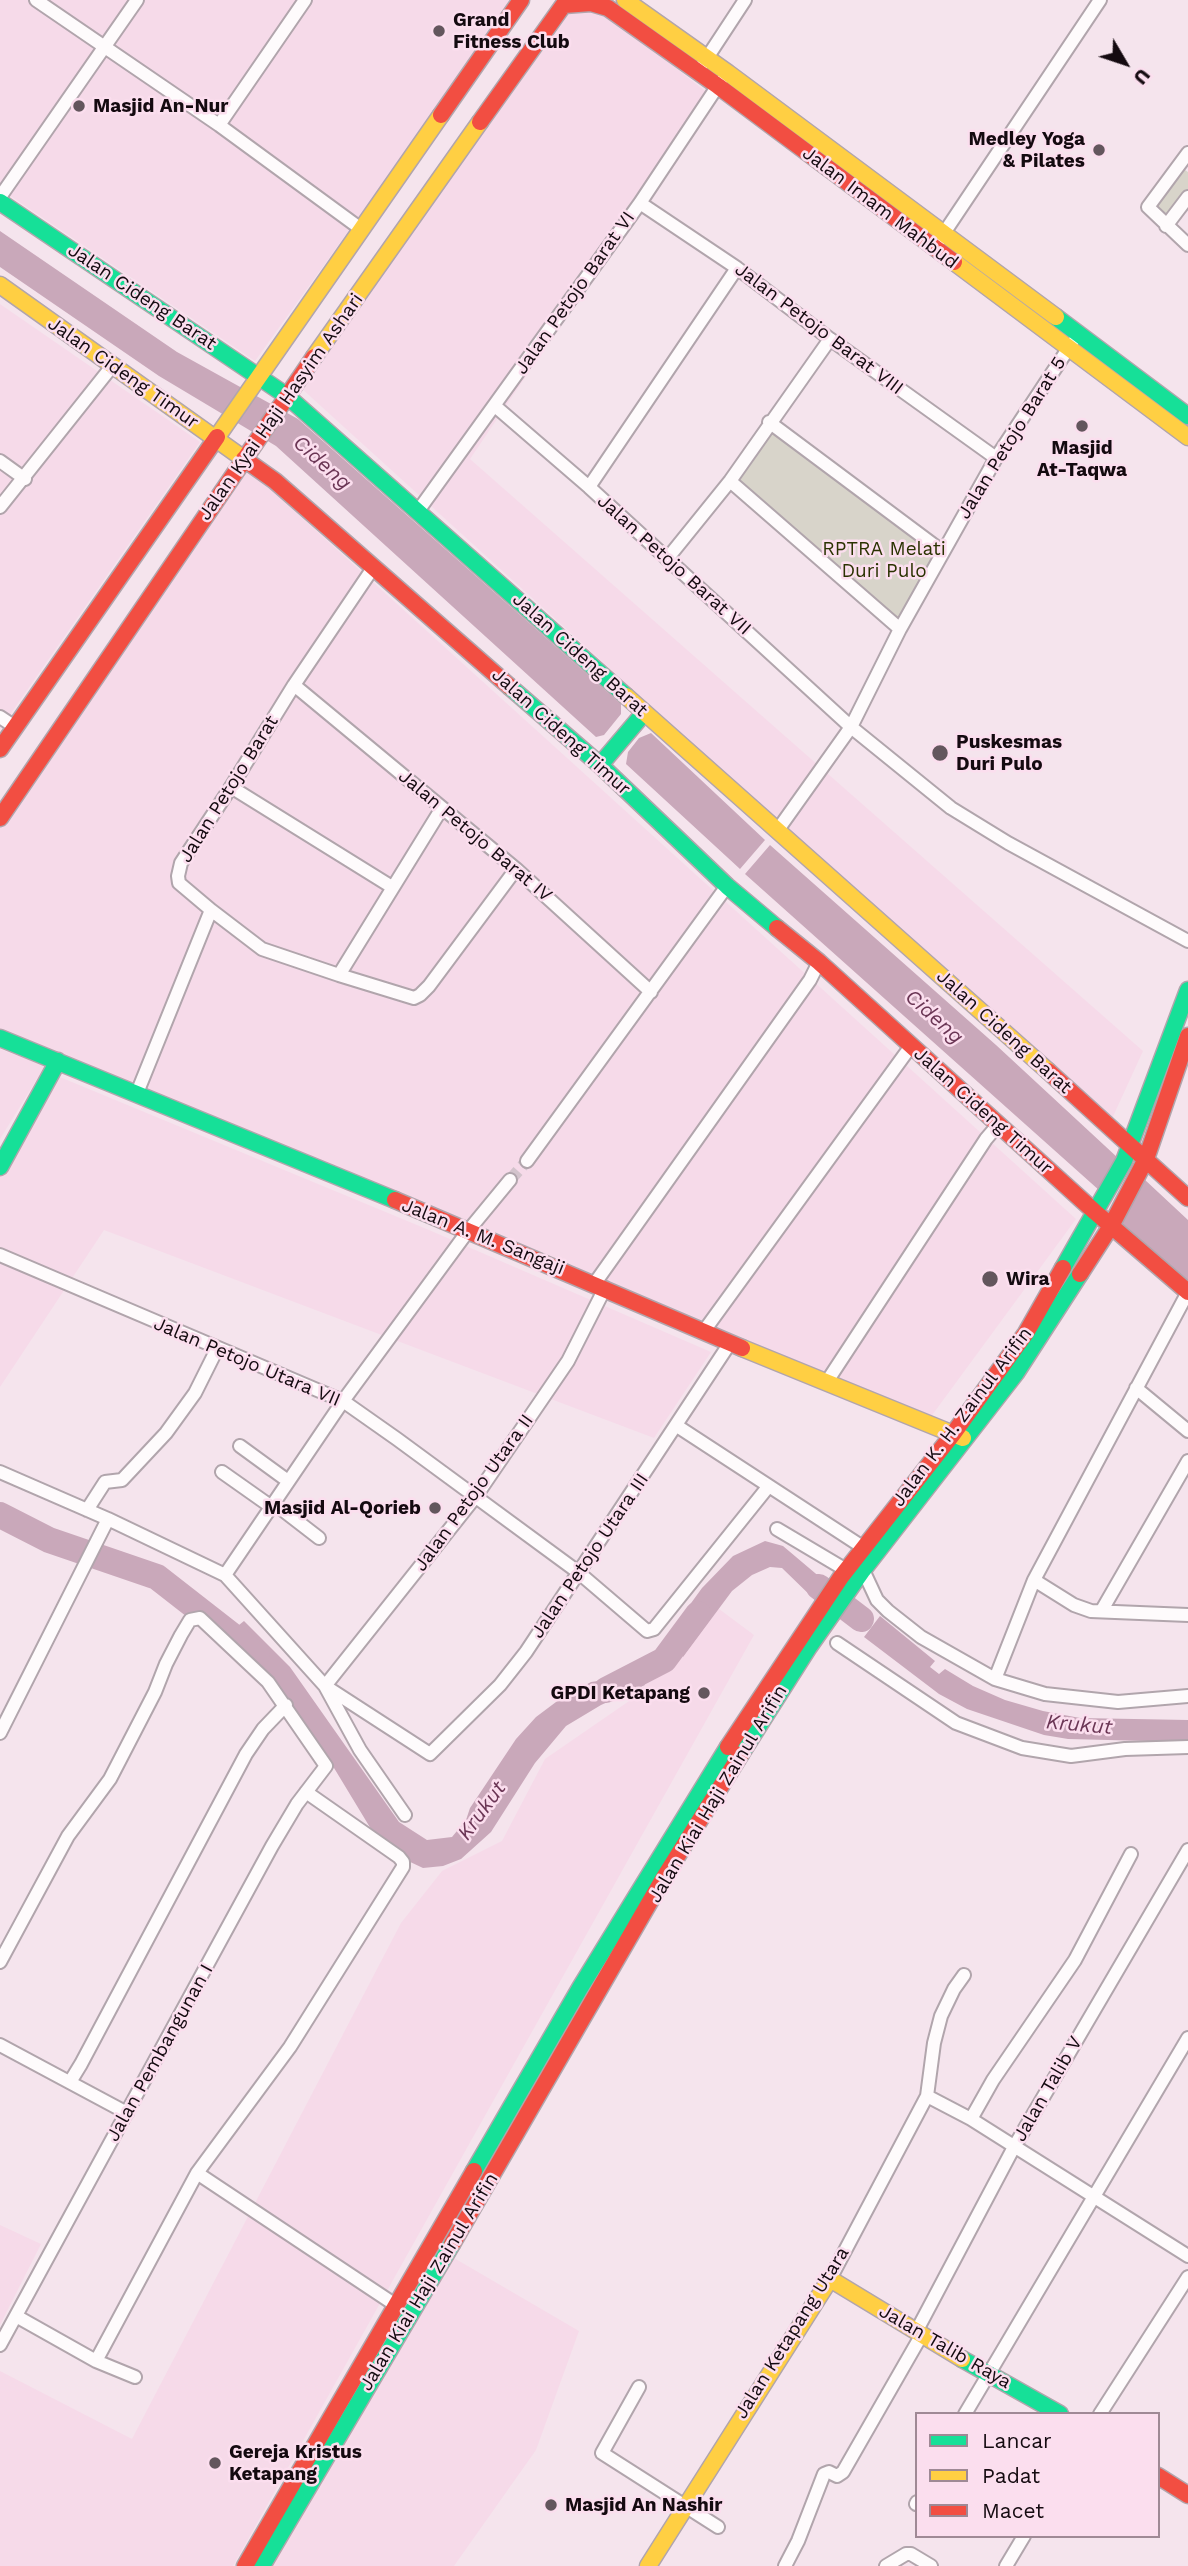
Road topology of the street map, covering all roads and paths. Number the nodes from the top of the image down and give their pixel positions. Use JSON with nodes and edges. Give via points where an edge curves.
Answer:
{"nodes":[{"id":1,"x":36,"y":0,"type":"edge"},
{"id":2,"x":137,"y":0,"type":"edge"},
{"id":3,"x":305,"y":0,"type":"edge"},
{"id":4,"x":522,"y":0,"type":"edge"},
{"id":5,"x":625,"y":0,"type":"edge"},
{"id":6,"x":745,"y":0,"type":"edge"},
{"id":7,"x":1100,"y":0,"type":"edge"},
{"id":8,"x":566,"y":3,"type":"edge"},
{"id":9,"x":105,"y":46,"type":"junction"},
{"id":10,"x":707,"y":58,"type":"junction"},
{"id":11,"x":698,"y":72,"type":"junction"},
{"id":12,"x":728,"y":73,"type":"junction"},
{"id":13,"x":718,"y":86,"type":"junction"},
{"id":14,"x":219,"y":125,"type":"junction"},
{"id":15,"x":1186,"y":160,"type":"edge"},
{"id":16,"x":1188,"y":197,"type":"edge"},
{"id":17,"x":0,"y":200,"type":"edge"},
{"id":18,"x":640,"y":203,"type":"junction"},
{"id":19,"x":1166,"y":226,"type":"junction"},
{"id":20,"x":361,"y":229,"type":"junction"},
{"id":21,"x":943,"y":233,"type":"junction"},
{"id":22,"x":1188,"y":245,"type":"edge"},
{"id":23,"x":934,"y":249,"type":"junction"},
{"id":24,"x":737,"y":268,"type":"junction"},
{"id":25,"x":0,"y":285,"type":"edge"},
{"id":26,"x":1078,"y":334,"type":"junction"},
{"id":27,"x":830,"y":339,"type":"junction"},
{"id":28,"x":1068,"y":349,"type":"junction"},
{"id":29,"x":113,"y":365,"type":"junction"},
{"id":30,"x":258,"y":378,"type":"junction"},
{"id":31,"x":284,"y":400,"type":"junction"},
{"id":32,"x":495,"y":406,"type":"junction"},
{"id":33,"x":1188,"y":416,"type":"edge"},
{"id":34,"x":769,"y":422,"type":"junction"},
{"id":35,"x":218,"y":437,"type":"junction"},
{"id":36,"x":1188,"y":438,"type":"edge"},
{"id":37,"x":248,"y":454,"type":"junction"},
{"id":38,"x":996,"y":458,"type":"junction"},
{"id":39,"x":0,"y":461,"type":"edge"},
{"id":40,"x":25,"y":479,"type":"junction"},
{"id":41,"x":730,"y":481,"type":"junction"},
{"id":42,"x":589,"y":487,"type":"junction"},
{"id":43,"x":0,"y":507,"type":"edge"},
{"id":44,"x":418,"y":511,"type":"junction"},
{"id":45,"x":943,"y":552,"type":"junction"},
{"id":46,"x":667,"y":559,"type":"junction"},
{"id":47,"x":373,"y":568,"type":"junction"},
{"id":48,"x":900,"y":629,"type":"junction"},
{"id":49,"x":294,"y":685,"type":"junction"},
{"id":50,"x":641,"y":716,"type":"junction"},
{"id":51,"x":0,"y":717,"type":"edge"},
{"id":52,"x":15,"y":727,"type":"junction"},
{"id":53,"x":851,"y":727,"type":"junction"},
{"id":54,"x":0,"y":749,"type":"edge"},
{"id":55,"x":600,"y":765,"type":"junction"},
{"id":56,"x":232,"y":787,"type":"junction"},
{"id":57,"x":442,"y":808,"type":"junction"},
{"id":58,"x":0,"y":818,"type":"edge"},
{"id":59,"x":778,"y":831,"type":"junction"},
{"id":60,"x":516,"y":869,"type":"junction"},
{"id":61,"x":727,"y":886,"type":"junction"},
{"id":62,"x":392,"y":887,"type":"junction"},
{"id":63,"x":211,"y":909,"type":"junction"},
{"id":64,"x":1188,"y":941,"type":"edge"},
{"id":65,"x":819,"y":962,"type":"junction"},
{"id":66,"x":339,"y":975,"type":"junction"},
{"id":67,"x":1188,"y":990,"type":"edge"},
{"id":68,"x":651,"y":992,"type":"junction"},
{"id":69,"x":1188,"y":1036,"type":"edge"},
{"id":70,"x":0,"y":1038,"type":"edge"},
{"id":71,"x":911,"y":1046,"type":"junction"},
{"id":72,"x":58,"y":1061,"type":"junction"},
{"id":73,"x":1183,"y":1065,"type":"edge"},
{"id":74,"x":137,"y":1093,"type":"junction"},
{"id":75,"x":998,"y":1125,"type":"junction"},
{"id":76,"x":1131,"y":1146,"type":"junction"},
{"id":77,"x":1146,"y":1159,"type":"junction"},
{"id":78,"x":527,"y":1161,"type":"tunnel mouth"},
{"id":79,"x":0,"y":1167,"type":"edge"},
{"id":80,"x":510,"y":1180,"type":"tunnel mouth"},
{"id":81,"x":1188,"y":1198,"type":"edge"},
{"id":82,"x":1096,"y":1209,"type":"junction"},
{"id":83,"x":1112,"y":1223,"type":"junction"},
{"id":84,"x":468,"y":1231,"type":"junction"},
{"id":85,"x":0,"y":1255,"type":"edge"},
{"id":86,"x":600,"y":1286,"type":"junction"},
{"id":87,"x":1188,"y":1292,"type":"edge"},
{"id":88,"x":704,"y":1331,"type":"junction"},
{"id":89,"x":730,"y":1343,"type":"junction"},
{"id":90,"x":217,"y":1349,"type":"junction"},
{"id":91,"x":826,"y":1383,"type":"junction"},
{"id":92,"x":1136,"y":1388,"type":"junction"},
{"id":93,"x":343,"y":1401,"type":"junction"},
{"id":94,"x":677,"y":1426,"type":"junction"},
{"id":95,"x":1188,"y":1431,"type":"edge"},
{"id":96,"x":959,"y":1436,"type":"junction"},
{"id":97,"x":240,"y":1446,"type":"dead end"},
{"id":98,"x":1188,"y":1461,"type":"edge"},
{"id":99,"x":0,"y":1472,"type":"edge"},
{"id":100,"x":222,"y":1472,"type":"dead end"},
{"id":101,"x":288,"y":1480,"type":"junction"},
{"id":102,"x":768,"y":1487,"type":"junction"},
{"id":103,"x":476,"y":1496,"type":"junction"},
{"id":104,"x":274,"y":1506,"type":"junction"},
{"id":105,"x":87,"y":1510,"type":"junction"},
{"id":106,"x":108,"y":1519,"type":"junction"},
{"id":107,"x":776,"y":1529,"type":"dead end"},
{"id":108,"x":318,"y":1538,"type":"dead end"},
{"id":109,"x":864,"y":1548,"type":"junction"},
{"id":110,"x":863,"y":1570,"type":"junction"},
{"id":111,"x":578,"y":1572,"type":"junction"},
{"id":112,"x":225,"y":1575,"type":"junction"},
{"id":113,"x":847,"y":1577,"type":"junction"},
{"id":114,"x":1034,"y":1580,"type":"junction"},
{"id":115,"x":1102,"y":1610,"type":"junction"},
{"id":116,"x":1188,"y":1615,"type":"edge"},
{"id":117,"x":817,"y":1624,"type":"junction"},
{"id":118,"x":838,"y":1643,"type":"dead end"},
{"id":119,"x":995,"y":1679,"type":"junction"},
{"id":120,"x":325,"y":1686,"type":"junction"},
{"id":121,"x":1188,"y":1696,"type":"edge"},
{"id":122,"x":286,"y":1705,"type":"junction"},
{"id":123,"x":0,"y":1733,"type":"edge"},
{"id":124,"x":1188,"y":1746,"type":"edge"},
{"id":125,"x":306,"y":1792,"type":"junction"},
{"id":126,"x":405,"y":1815,"type":"dead end"},
{"id":127,"x":1188,"y":1850,"type":"edge"},
{"id":128,"x":1131,"y":1854,"type":"dead end"},
{"id":129,"x":0,"y":1962,"type":"edge"},
{"id":130,"x":964,"y":1975,"type":"dead end"},
{"id":131,"x":1188,"y":2038,"type":"edge"},
{"id":132,"x":0,"y":2045,"type":"edge"},
{"id":133,"x":69,"y":2081,"type":"junction"},
{"id":134,"x":927,"y":2095,"type":"junction"},
{"id":135,"x":127,"y":2113,"type":"junction"},
{"id":136,"x":971,"y":2119,"type":"junction"},
{"id":137,"x":1014,"y":2147,"type":"junction"},
{"id":138,"x":487,"y":2150,"type":"junction"},
{"id":139,"x":503,"y":2158,"type":"junction"},
{"id":140,"x":197,"y":2173,"type":"junction"},
{"id":141,"x":1094,"y":2195,"type":"junction"},
{"id":142,"x":1188,"y":2256,"type":"edge"},
{"id":143,"x":1188,"y":2277,"type":"edge"},
{"id":144,"x":830,"y":2279,"type":"junction"},
{"id":145,"x":397,"y":2306,"type":"junction"},
{"id":146,"x":16,"y":2316,"type":"junction"},
{"id":147,"x":918,"y":2334,"type":"junction"},
{"id":148,"x":0,"y":2344,"type":"edge"},
{"id":149,"x":96,"y":2361,"type":"junction"},
{"id":150,"x":988,"y":2372,"type":"junction"},
{"id":151,"x":135,"y":2377,"type":"dead end"},
{"id":152,"x":639,"y":2387,"type":"dead end"},
{"id":153,"x":966,"y":2412,"type":"edge"},
{"id":154,"x":1057,"y":2412,"type":"edge"},
{"id":155,"x":1101,"y":2412,"type":"edge"},
{"id":156,"x":341,"y":2416,"type":"junction"},
{"id":157,"x":1160,"y":2477,"type":"edge"},
{"id":158,"x":1188,"y":2495,"type":"edge"},
{"id":159,"x":684,"y":2506,"type":"junction"},
{"id":160,"x":718,"y":2527,"type":"dead end"},
{"id":161,"x":1023,"y":2538,"type":"edge"},
{"id":162,"x":245,"y":2566,"type":"edge"},
{"id":163,"x":262,"y":2566,"type":"edge"},
{"id":164,"x":648,"y":2566,"type":"edge"},
{"id":165,"x":785,"y":2566,"type":"edge"},
{"id":166,"x":886,"y":2566,"type":"edge"},
{"id":167,"x":931,"y":2566,"type":"edge"},
{"id":168,"x":1006,"y":2566,"type":"edge"}],
"edges":[{"from":1,"to":9,"type":"street"},
{"from":2,"to":9,"type":"street"},
{"from":3,"to":14,"type":"street"},
{"from":4,"to":20,"type":"main road","name":"Jalan Kyai Haji Hasyim Ashari"},
{"from":5,"to":10,"type":"main road","name":"Jalan Imam Mahbud"},
{"from":6,"to":10,"type":"street"},
{"from":7,"to":21,"type":"street"},
{"from":8,"to":11,"type":"main road","name":"Jalan Imam Mahbud","via":[[608,8]]},
{"from":8,"to":31,"type":"main road","name":"Jalan Kyai Haji Hasyim Ashari"},
{"from":9,"to":14,"type":"street"},
{"from":9,"to":17,"type":"street"},
{"from":10,"to":11,"type":"street"},
{"from":10,"to":12,"type":"main road","name":"Jalan Imam Mahbud"},
{"from":11,"to":13,"type":"main road","name":"Jalan Imam Mahbud"},
{"from":12,"to":13,"type":"street","name":"Jalan Petojo Barat VI"},
{"from":12,"to":21,"type":"main road","name":"Jalan Imam Mahbud"},
{"from":13,"to":18,"type":"street","name":"Jalan Petojo Barat VI"},
{"from":13,"to":23,"type":"main road","name":"Jalan Imam Mahbud"},
{"from":14,"to":20,"type":"street"},
{"from":15,"to":19,"type":"street","via":[[1148,207]]},
{"from":16,"to":19,"type":"street"},
{"from":17,"to":30,"type":"main road","name":"Jalan Cideng Barat"},
{"from":18,"to":24,"type":"street","name":"Jalan Petojo Barat VIII"},
{"from":18,"to":32,"type":"street","name":"Jalan Petojo Barat VI"},
{"from":19,"to":22,"type":"street"},
{"from":20,"to":30,"type":"main road","name":"Jalan Kyai Haji Hasyim Ashari"},
{"from":21,"to":23,"type":"street"},
{"from":21,"to":26,"type":"main road","name":"Jalan Imam Mahbud"},
{"from":23,"to":28,"type":"main road","name":"Jalan Imam Mahbud"},
{"from":24,"to":27,"type":"street","name":"Jalan Petojo Barat VIII"},
{"from":24,"to":42,"type":"street"},
{"from":25,"to":29,"type":"main road","name":"Jalan Cideng Timur"},
{"from":26,"to":28,"type":"street","name":"Jalan Petojo Barat 5"},
{"from":26,"to":33,"type":"main road","name":"Jalan Imam Mahbud"},
{"from":27,"to":34,"type":"street"},
{"from":27,"to":38,"type":"street","name":"Jalan Petojo Barat VIII"},
{"from":28,"to":36,"type":"main road","name":"Jalan Imam Mahbud"},
{"from":28,"to":38,"type":"street","name":"Jalan Petojo Barat 5"},
{"from":29,"to":35,"type":"main road","name":"Jalan Cideng Timur"},
{"from":29,"to":40,"type":"street"},
{"from":30,"to":31,"type":"main road","name":"Jalan Cideng Barat"},
{"from":30,"to":35,"type":"main road","name":"Jalan Kyai Haji Hasyim Ashari"},
{"from":31,"to":37,"type":"main road","name":"Jalan Kyai Haji Hasyim Ashari"},
{"from":31,"to":44,"type":"main road","name":"Jalan Cideng Barat"},
{"from":32,"to":42,"type":"street","name":"Jalan Petojo Barat VII"},
{"from":32,"to":44,"type":"street","name":"Jalan Petojo Barat VI"},
{"from":34,"to":41,"type":"street"},
{"from":34,"to":45,"type":"street"},
{"from":35,"to":37,"type":"main road","name":"Jalan Cideng Timur"},
{"from":35,"to":52,"type":"main road","name":"Jalan Kyai Haji Hasyim Ashari"},
{"from":37,"to":47,"type":"main road","name":"Jalan Cideng Timur"},
{"from":37,"to":58,"type":"main road","name":"Jalan Kyai Haji Hasyim Ashari"},
{"from":38,"to":45,"type":"street","name":"Jalan Petojo Barat 5"},
{"from":39,"to":40,"type":"street"},
{"from":40,"to":43,"type":"street"},
{"from":41,"to":46,"type":"street"},
{"from":41,"to":48,"type":"street"},
{"from":42,"to":46,"type":"street","name":"Jalan Petojo Barat VII"},
{"from":44,"to":50,"type":"main road","name":"Jalan Cideng Barat"},
{"from":45,"to":48,"type":"street","name":"Jalan Petojo Barat 5"},
{"from":46,"to":53,"type":"street","name":"Jalan Petojo Barat VII"},
{"from":47,"to":49,"type":"street","name":"Jalan Petojo Barat"},
{"from":47,"to":55,"type":"main road","name":"Jalan Cideng Timur"},
{"from":48,"to":53,"type":"street","name":"Jalan Petojo Barat 5"},
{"from":49,"to":56,"type":"street","name":"Jalan Petojo Barat"},
{"from":49,"to":57,"type":"street","name":"Jalan Petojo Barat IV"},
{"from":50,"to":55,"type":"main road"},
{"from":50,"to":59,"type":"main road","name":"Jalan Cideng Barat"},
{"from":51,"to":52,"type":"street"},
{"from":52,"to":54,"type":"main road","name":"Jalan Kyai Haji Hasyim Ashari"},
{"from":53,"to":59,"type":"street","name":"Jalan Petojo Barat 5"},
{"from":53,"to":64,"type":"street","name":"Jalan Petojo Barat VII","via":[[951,808]]},
{"from":55,"to":61,"type":"main road","name":"Jalan Cideng Timur"},
{"from":56,"to":62,"type":"street"},
{"from":56,"to":63,"type":"street","name":"Jalan Petojo Barat","via":[[181,863],[178,876],[179,883]]},
{"from":57,"to":60,"type":"street","name":"Jalan Petojo Barat IV"},
{"from":57,"to":62,"type":"street"},
{"from":59,"to":76,"type":"main road","name":"Jalan Cideng Barat"},
{"from":60,"to":66,"type":"street","via":[[420,995],[414,998]]},
{"from":60,"to":68,"type":"street","name":"Jalan Petojo Barat IV"},
{"from":61,"to":65,"type":"main road","name":"Jalan Cideng Timur"},
{"from":61,"to":68,"type":"street"},
{"from":62,"to":66,"type":"street"},
{"from":63,"to":66,"type":"street","via":[[262,948]]},
{"from":63,"to":74,"type":"street"},
{"from":65,"to":71,"type":"main road","name":"Jalan Cideng Timur"},
{"from":65,"to":86,"type":"street","name":"Jalan Petojo Utara II"},
{"from":67,"to":76,"type":"main road"},
{"from":68,"to":78,"type":"street"},
{"from":69,"to":73,"type":"main road"},
{"from":70,"to":72,"type":"main road","name":"Jalan A. M. Sangaji"},
{"from":71,"to":75,"type":"main road","name":"Jalan Cideng Timur"},
{"from":71,"to":88,"type":"street"},
{"from":72,"to":74,"type":"main road","name":"Jalan A. M. Sangaji"},
{"from":72,"to":79,"type":"main road"},
{"from":73,"to":77,"type":"main road"},
{"from":74,"to":84,"type":"main road","name":"Jalan A. M. Sangaji"},
{"from":75,"to":82,"type":"main road","name":"Jalan Cideng Timur"},
{"from":75,"to":91,"type":"street"},
{"from":76,"to":77,"type":"main road","name":"Jalan Cideng Barat"},
{"from":76,"to":82,"type":"main road"},
{"from":77,"to":81,"type":"main road","name":"Jalan Cideng Barat"},
{"from":77,"to":83,"type":"main road"},
{"from":80,"to":84,"type":"street"},
{"from":82,"to":83,"type":"main road","name":"Jalan Cideng Timur"},
{"from":82,"to":96,"type":"main road","name":"Jalan K. H. Zainul Arifin","via":[[1026,1333]]},
{"from":83,"to":87,"type":"main road","name":"Jalan Cideng Timur"},
{"from":83,"to":96,"type":"main road","via":[[1016,1373]]},
{"from":84,"to":86,"type":"main road","name":"Jalan A. M. Sangaji"},
{"from":84,"to":93,"type":"street"},
{"from":85,"to":90,"type":"street","name":"Jalan Petojo Utara VII"},
{"from":86,"to":88,"type":"main road","name":"Jalan A. M. Sangaji"},
{"from":86,"to":103,"type":"street","name":"Jalan Petojo Utara II","via":[[568,1361]]},
{"from":87,"to":92,"type":"street"},
{"from":88,"to":89,"type":"main road","name":"Jalan A. M. Sangaji"},
{"from":89,"to":91,"type":"main road","name":"Jalan A. M. Sangaji"},
{"from":89,"to":94,"type":"street","name":"Jalan Petojo Utara III"},
{"from":90,"to":93,"type":"street","name":"Jalan Petojo Utara VII"},
{"from":90,"to":105,"type":"street","via":[[195,1393],[166,1433],[122,1480],[105,1482]]},
{"from":91,"to":96,"type":"main road","name":"Jalan A. M. Sangaji"},
{"from":92,"to":95,"type":"street"},
{"from":92,"to":114,"type":"street"},
{"from":93,"to":101,"type":"street"},
{"from":93,"to":103,"type":"street","name":"Jalan Petojo Utara VII"},
{"from":94,"to":102,"type":"street"},
{"from":94,"to":111,"type":"street","name":"Jalan Petojo Utara III"},
{"from":96,"to":109,"type":"main road","name":"Jalan K. H. Zainul Arifin"},
{"from":96,"to":110,"type":"main road"},
{"from":97,"to":101,"type":"street"},
{"from":98,"to":115,"type":"street"},
{"from":99,"to":105,"type":"street"},
{"from":100,"to":104,"type":"street"},
{"from":101,"to":104,"type":"street"},
{"from":102,"to":109,"type":"street"},
{"from":102,"to":111,"type":"street","name":"Jalan Petojo Utara VII","via":[[650,1631]]},
{"from":103,"to":111,"type":"street","name":"Jalan Petojo Utara VII"},
{"from":103,"to":120,"type":"street","name":"Jalan Petojo Utara II"},
{"from":104,"to":108,"type":"street"},
{"from":104,"to":112,"type":"street"},
{"from":105,"to":106,"type":"street"},
{"from":106,"to":112,"type":"street"},
{"from":106,"to":123,"type":"street"},
{"from":107,"to":113,"type":"street"},
{"from":109,"to":113,"type":"main road","name":"Jalan K. H. Zainul Arifin"},
{"from":110,"to":113,"type":"main road"},
{"from":110,"to":119,"type":"street","via":[[877,1600],[888,1611],[921,1637]]},
{"from":111,"to":120,"type":"street","name":"Jalan Petojo Utara III","via":[[500,1685],[430,1754]]},
{"from":112,"to":120,"type":"street"},
{"from":113,"to":117,"type":"main road","name":"Jalan K. H. Zainul Arifin"},
{"from":114,"to":115,"type":"street","via":[[1074,1605]]},
{"from":114,"to":119,"type":"street"},
{"from":115,"to":116,"type":"street"},
{"from":117,"to":138,"type":"main road","name":"Jalan Kiai Haji Zainul Arifin","via":[[733,1738]]},
{"from":117,"to":139,"type":"main road","name":"Jalan Kiai Haji Zainul Arifin"},
{"from":118,"to":124,"type":"street","via":[[956,1723],[1022,1748],[1071,1756]]},
{"from":119,"to":121,"type":"street","via":[[1045,1694],[1118,1702]]},
{"from":120,"to":126,"type":"street","via":[[359,1750]]},
{"from":122,"to":125,"type":"street","name":"Jalan Pembangunan I","via":[[326,1766]]},
{"from":122,"to":129,"type":"street","via":[[200,1618],[190,1620],[110,1779],[68,1836]]},
{"from":122,"to":133,"type":"street","via":[[246,1754]]},
{"from":125,"to":135,"type":"street","name":"Jalan Pembangunan I"},
{"from":125,"to":140,"type":"street","via":[[399,1857],[401,1871],[290,2047]]},
{"from":127,"to":137,"type":"street","name":"Jalan Talib V"},
{"from":128,"to":136,"type":"street","via":[[1081,1951]]},
{"from":130,"to":134,"type":"street","via":[[941,2016]]},
{"from":131,"to":141,"type":"street"},
{"from":132,"to":133,"type":"street"},
{"from":133,"to":135,"type":"street"},
{"from":134,"to":136,"type":"street"},
{"from":134,"to":144,"type":"street","name":"Jalan Ketapang Utara"},
{"from":135,"to":146,"type":"street","name":"Jalan Pembangunan I"},
{"from":136,"to":137,"type":"street"},
{"from":137,"to":141,"type":"street"},
{"from":137,"to":147,"type":"street","name":"Jalan Talib V"},
{"from":138,"to":139,"type":"main road"},
{"from":138,"to":145,"type":"main road","name":"Jalan Kiai Haji Zainul Arifin"},
{"from":139,"to":156,"type":"main road","name":"Jalan Kiai Haji Zainul Arifin"},
{"from":140,"to":145,"type":"street"},
{"from":140,"to":149,"type":"street"},
{"from":141,"to":142,"type":"street"},
{"from":141,"to":150,"type":"street"},
{"from":143,"to":155,"type":"street"},
{"from":144,"to":147,"type":"main road","name":"Jalan Talib Raya"},
{"from":144,"to":159,"type":"main road","name":"Jalan Ketapang Utara"},
{"from":145,"to":156,"type":"main road","name":"Jalan Kiai Haji Zainul Arifin"},
{"from":146,"to":148,"type":"street","name":"Jalan Pembangunan I"},
{"from":146,"to":149,"type":"street"},
{"from":147,"to":150,"type":"main road","name":"Jalan Talib Raya"},
{"from":147,"to":165,"type":"street","name":"Jalan Talib V","via":[[843,2472],[824,2474]]},
{"from":149,"to":151,"type":"street"},
{"from":150,"to":153,"type":"street"},
{"from":150,"to":154,"type":"main road","name":"Jalan Talib Raya"},
{"from":152,"to":159,"type":"street","via":[[602,2453]]},
{"from":156,"to":162,"type":"main road","name":"Jalan Kiai Haji Zainul Arifin"},
{"from":156,"to":163,"type":"main road","name":"Jalan Kiai Haji Zainul Arifin"},
{"from":157,"to":158,"type":"main road"},
{"from":159,"to":160,"type":"street"},
{"from":159,"to":164,"type":"main road","name":"Jalan Ketapang Utara"},
{"from":161,"to":168,"type":"street"},
{"from":166,"to":167,"type":"street","via":[[906,2554]]}]}
